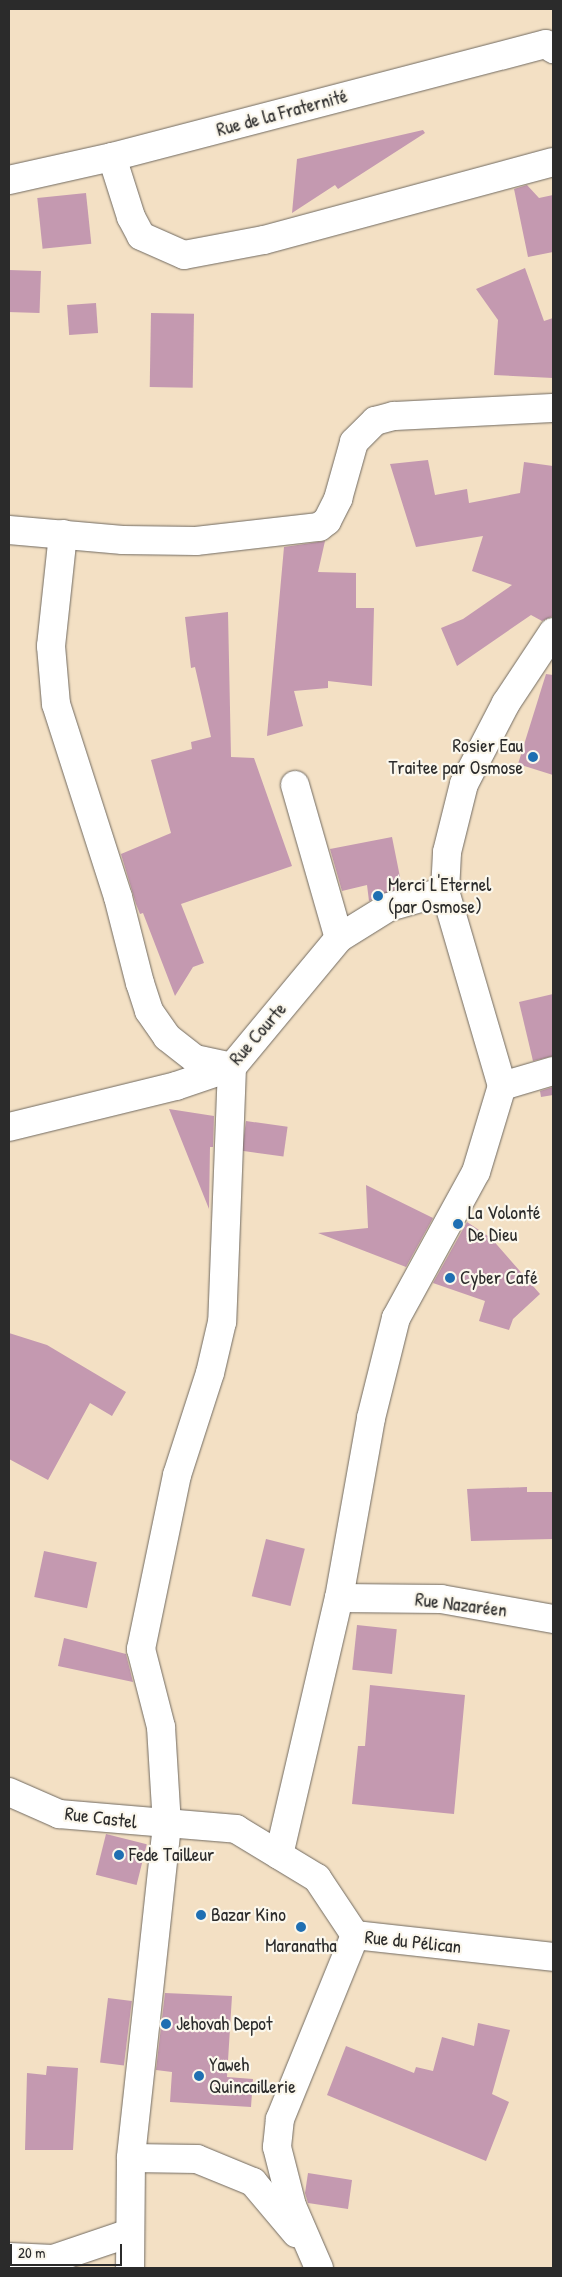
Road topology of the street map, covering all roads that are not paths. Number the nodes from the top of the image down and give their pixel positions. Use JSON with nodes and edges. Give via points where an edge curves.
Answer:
{"nodes":[{"id":1,"x":553,"y":49,"type":"edge"},
{"id":2,"x":112,"y":157,"type":"junction"},
{"id":3,"x":553,"y":162,"type":"edge"},
{"id":4,"x":9,"y":180,"type":"edge"},
{"id":5,"x":553,"y":408,"type":"edge"},
{"id":6,"x":9,"y":530,"type":"edge"},
{"id":7,"x":63,"y":534,"type":"junction"},
{"id":8,"x":553,"y":632,"type":"edge"},
{"id":9,"x":295,"y":785,"type":"dead end"},
{"id":10,"x":445,"y":891,"type":"junction"},
{"id":11,"x":339,"y":938,"type":"junction"},
{"id":12,"x":232,"y":1067,"type":"junction"},
{"id":13,"x":553,"y":1071,"type":"edge"},
{"id":14,"x":502,"y":1086,"type":"junction"},
{"id":15,"x":9,"y":1126,"type":"edge"},
{"id":16,"x":339,"y":1598,"type":"junction"},
{"id":17,"x":553,"y":1619,"type":"edge"},
{"id":18,"x":9,"y":1792,"type":"edge"},
{"id":19,"x":167,"y":1825,"type":"junction"},
{"id":20,"x":279,"y":1855,"type":"junction"},
{"id":21,"x":355,"y":1936,"type":"junction"},
{"id":22,"x":553,"y":1956,"type":"edge"},
{"id":23,"x":131,"y":2158,"type":"junction"},
{"id":24,"x":130,"y":2233,"type":"junction"},
{"id":25,"x":9,"y":2257,"type":"edge"},
{"id":26,"x":130,"y":2268,"type":"edge"},
{"id":27,"x":318,"y":2268,"type":"edge"}],
"edges":[{"from":1,"to":2,"type":"street","name":"Rue de la Fraternité","via":[[546,44]]},
{"from":2,"to":3,"type":"street","via":[[131,217],[141,236],[184,255],[264,240]]},
{"from":2,"to":4,"type":"street","name":"Rue de la Fraternité"},
{"from":5,"to":7,"type":"street","via":[[394,416],[375,421],[354,442],[338,499],[327,521],[319,527],[196,541],[123,540]]},
{"from":6,"to":7,"type":"street"},
{"from":7,"to":12,"type":"street","via":[[51,646],[56,704],[118,897],[149,1011],[167,1037],[195,1059]]},
{"from":8,"to":10,"type":"street","via":[[506,703],[464,784],[447,852]]},
{"from":9,"to":11,"type":"street"},
{"from":10,"to":11,"type":"street","name":"Rue Courte","via":[[390,907]]},
{"from":10,"to":14,"type":"street"},
{"from":11,"to":12,"type":"street","name":"Rue Courte"},
{"from":12,"to":15,"type":"street","name":"Rue Courte","via":[[176,1086]]},
{"from":12,"to":19,"type":"street","via":[[222,1322],[210,1373],[177,1475],[141,1649],[161,1728]]},
{"from":13,"to":14,"type":"street"},
{"from":14,"to":16,"type":"street","via":[[476,1172],[396,1318],[371,1418]]},
{"from":16,"to":17,"type":"street","name":"Rue Nazaréen","via":[[441,1599]]},
{"from":16,"to":20,"type":"street"},
{"from":18,"to":19,"type":"street","name":"Rue Castel","via":[[59,1814]]},
{"from":19,"to":20,"type":"street","name":"Rue du Pélican","via":[[236,1829]]},
{"from":19,"to":23,"type":"street"},
{"from":20,"to":21,"type":"street","name":"Rue du Pélican","via":[[317,1878]]},
{"from":21,"to":22,"type":"street","name":"Rue du Pélican"},
{"from":21,"to":27,"type":"street","via":[[280,2119],[277,2146],[292,2206]]},
{"from":23,"to":24,"type":"street"},
{"from":23,"to":27,"type":"street","via":[[197,2159],[253,2182],[294,2231]]},
{"from":24,"to":25,"type":"street","via":[[53,2258]]},
{"from":24,"to":26,"type":"street"}]}
